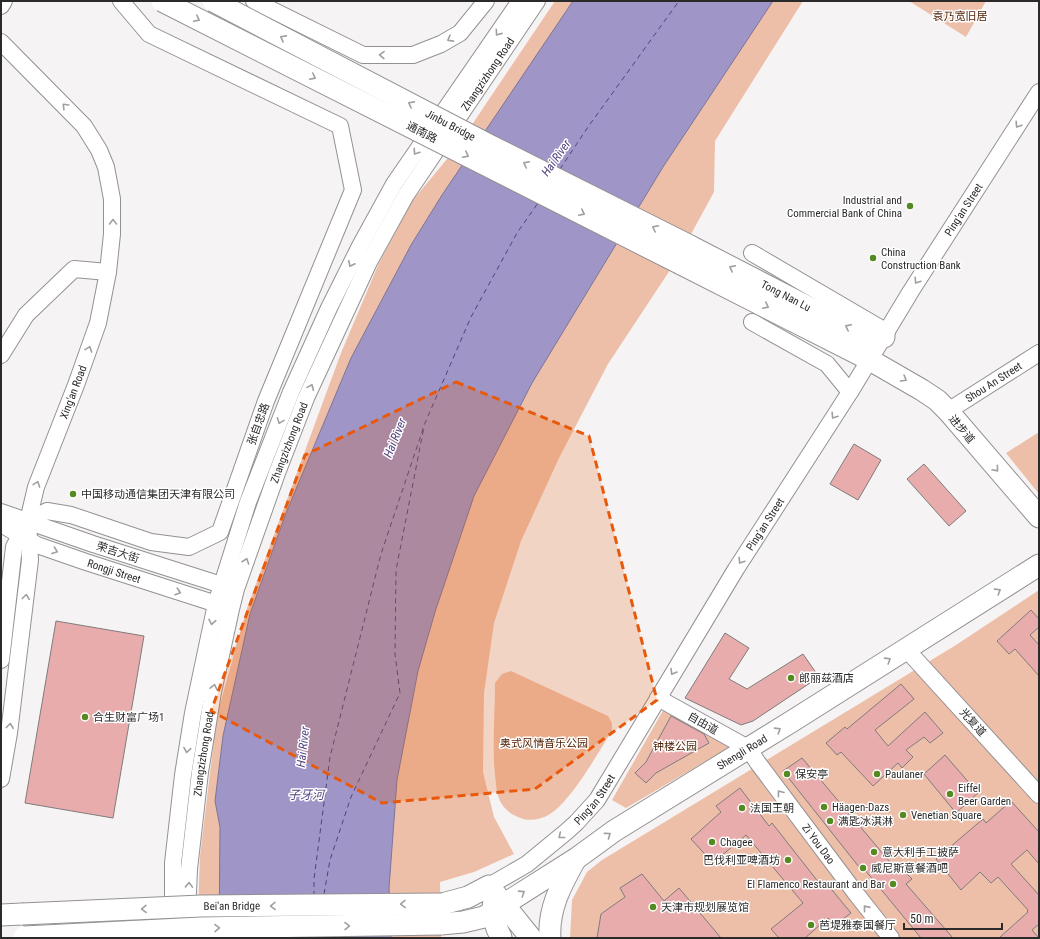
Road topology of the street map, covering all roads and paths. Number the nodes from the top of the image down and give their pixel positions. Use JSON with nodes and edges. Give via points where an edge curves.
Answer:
{"nodes":[{"id":1,"x":4,"y":1,"type":"edge"},
{"id":2,"x":121,"y":1,"type":"edge"},
{"id":3,"x":162,"y":1,"type":"edge"},
{"id":4,"x":213,"y":1,"type":"edge"},
{"id":5,"x":254,"y":1,"type":"edge"},
{"id":6,"x":486,"y":1,"type":"edge"},
{"id":7,"x":520,"y":1,"type":"edge"},
{"id":8,"x":537,"y":1,"type":"edge"},
{"id":9,"x":1,"y":6,"type":"edge"},
{"id":10,"x":1,"y":42,"type":"edge"},
{"id":11,"x":1039,"y":92,"type":"edge"},
{"id":12,"x":752,"y":253,"type":"dead end"},
{"id":13,"x":686,"y":255,"type":"junction"},
{"id":14,"x":108,"y":272,"type":"junction"},
{"id":15,"x":752,"y":322,"type":"dead end"},
{"id":16,"x":885,"y":334,"type":"junction"},
{"id":17,"x":1039,"y":352,"type":"edge"},
{"id":18,"x":1,"y":356,"type":"edge"},
{"id":19,"x":870,"y":360,"type":"junction"},
{"id":20,"x":850,"y":392,"type":"junction"},
{"id":21,"x":948,"y":411,"type":"junction"},
{"id":22,"x":1,"y":512,"type":"edge"},
{"id":23,"x":1039,"y":517,"type":"edge"},
{"id":24,"x":28,"y":521,"type":"junction"},
{"id":25,"x":1,"y":524,"type":"edge"},
{"id":26,"x":24,"y":537,"type":"junction"},
{"id":27,"x":1039,"y":565,"type":"edge"},
{"id":28,"x":221,"y":584,"type":"junction"},
{"id":29,"x":236,"y":589,"type":"junction"},
{"id":30,"x":216,"y":604,"type":"junction"},
{"id":31,"x":231,"y":609,"type":"junction"},
{"id":32,"x":906,"y":649,"type":"junction"},
{"id":33,"x":1,"y":660,"type":"edge"},
{"id":34,"x":658,"y":698,"type":"junction"},
{"id":35,"x":748,"y":748,"type":"junction"},
{"id":36,"x":1,"y":779,"type":"edge"},
{"id":37,"x":1039,"y":795,"type":"edge"},
{"id":38,"x":577,"y":858,"type":"junction"},
{"id":39,"x":494,"y":899,"type":"junction"},
{"id":40,"x":442,"y":914,"type":"junction"},
{"id":41,"x":1,"y":915,"type":"edge"},
{"id":42,"x":463,"y":922,"type":"junction"},
{"id":43,"x":17,"y":937,"type":"edge"},
{"id":44,"x":502,"y":937,"type":"edge"},
{"id":45,"x":173,"y":938,"type":"edge"},
{"id":46,"x":186,"y":938,"type":"edge"},
{"id":47,"x":532,"y":938,"type":"edge"},
{"id":48,"x":550,"y":938,"type":"edge"},
{"id":49,"x":891,"y":938,"type":"edge"}],
"edges":[{"from":1,"to":9,"type":"street"},
{"from":2,"to":24,"type":"street","name":"张自忠路","via":[[149,34],[340,126],[354,190],[266,401],[220,532],[189,547],[151,542],[71,515],[46,511]]},
{"from":3,"to":13,"type":"main road","name":"通南路","one_way":true,"bridge":true},
{"from":13,"to":4,"type":"main road","name":"Jinbu Bridge","one_way":true,"bridge":true,"via":[[482,142]]},
{"from":6,"to":5,"type":"street","one_way":true,"via":[[460,33],[413,55],[363,55]]},
{"from":7,"to":28,"type":"street","name":"Zhangzizhong Road","one_way":true,"via":[[394,184],[360,246],[291,392],[248,502]]},
{"from":29,"to":8,"type":"street","name":"Zhangzizhong Road","one_way":true,"via":[[306,398],[369,262],[406,195]]},
{"from":14,"to":10,"type":"street","name":"Xing'an Road","one_way":true,"via":[[112,199],[106,167],[99,150],[84,126]]},
{"from":11,"to":16,"type":"street","name":"Ping'an Street","one_way":true},
{"from":12,"to":16,"type":"street"},
{"from":16,"to":13,"type":"main road","name":"Tong Nan Lu","one_way":true,"via":[[876,339],[868,338]]},
{"from":13,"to":19,"type":"main road","name":"Tong Nan Lu","one_way":true},
{"from":14,"to":18,"type":"street","via":[[74,269],[26,315]]},
{"from":24,"to":14,"type":"street","name":"Xing'an Road","one_way":true,"via":[[36,487],[92,341],[102,307]]},
{"from":15,"to":20,"type":"street","via":[[826,364]]},
{"from":16,"to":19,"type":"street","name":"Ping'an Street"},
{"from":17,"to":21,"type":"street","name":"Shou An Street"},
{"from":19,"to":20,"type":"street","name":"Ping'an Street"},
{"from":19,"to":21,"type":"main road","name":"进步道","one_way":true,"via":[[922,390]]},
{"from":20,"to":34,"type":"street","name":"Ping'an Street","one_way":true,"via":[[736,569]]},
{"from":21,"to":23,"type":"main road","name":"进步道","one_way":true},
{"from":22,"to":24,"type":"street","name":"荣吉大街"},
{"from":24,"to":26,"type":"street"},
{"from":24,"to":28,"type":"street","name":"荣吉大街"},
{"from":25,"to":26,"type":"street","name":"Rongji Street"},
{"from":26,"to":30,"type":"street","name":"Rongji Street","one_way":true,"via":[[37,545]]},
{"from":26,"to":33,"type":"street","via":[[14,547]]},
{"from":36,"to":26,"type":"street","one_way":true,"via":[[30,560]]},
{"from":32,"to":27,"type":"main road","name":"Shengli Road","one_way":true},
{"from":28,"to":29,"type":"street","name":"荣吉大街"},
{"from":28,"to":30,"type":"street","name":"Zhangzizhong Road"},
{"from":29,"to":31,"type":"street","name":"Zhangzizhong Road"},
{"from":30,"to":31,"type":"street","name":"Rongji Street"},
{"from":30,"to":45,"type":"street","name":"Zhangzizhong Road","one_way":true,"via":[[183,775],[174,863]]},
{"from":46,"to":31,"type":"street","name":"Zhangzizhong Road","one_way":true,"via":[[189,870],[200,772],[213,692]]},
{"from":35,"to":32,"type":"main road","name":"Shengli Road","one_way":true},
{"from":32,"to":37,"type":"street","name":"光复道"},
{"from":34,"to":35,"type":"street","name":"自由道"},
{"from":34,"to":39,"type":"street","name":"Ping'an Street","one_way":true,"via":[[596,800],[576,823],[527,864]]},
{"from":38,"to":35,"type":"main road","name":"Shengli Road","one_way":true,"via":[[614,831]]},
{"from":49,"to":35,"type":"street","name":"Zi You Dao","one_way":true,"via":[[856,895]]},
{"from":39,"to":38,"type":"main road","name":"Shengli Road","one_way":true},
{"from":38,"to":48,"type":"main road","via":[[557,896],[550,922]]},
{"from":39,"to":40,"type":"main road","via":[[468,897]]},
{"from":39,"to":42,"type":"main road","name":"Shengli Road"},
{"from":39,"to":44,"type":"main road","via":[[495,924]]},
{"from":39,"to":47,"type":"main road"},
{"from":40,"to":41,"type":"main road","name":"Bei'an Bridge","one_way":true,"bridge":true,"via":[[201,906]]},
{"from":40,"to":42,"type":"main road","name":"Shengli Road"},
{"from":43,"to":40,"type":"main road","name":"Bei'an Bridge","one_way":true,"bridge":true},
{"from":42,"to":44,"type":"main road","via":[[486,928]]}]}
